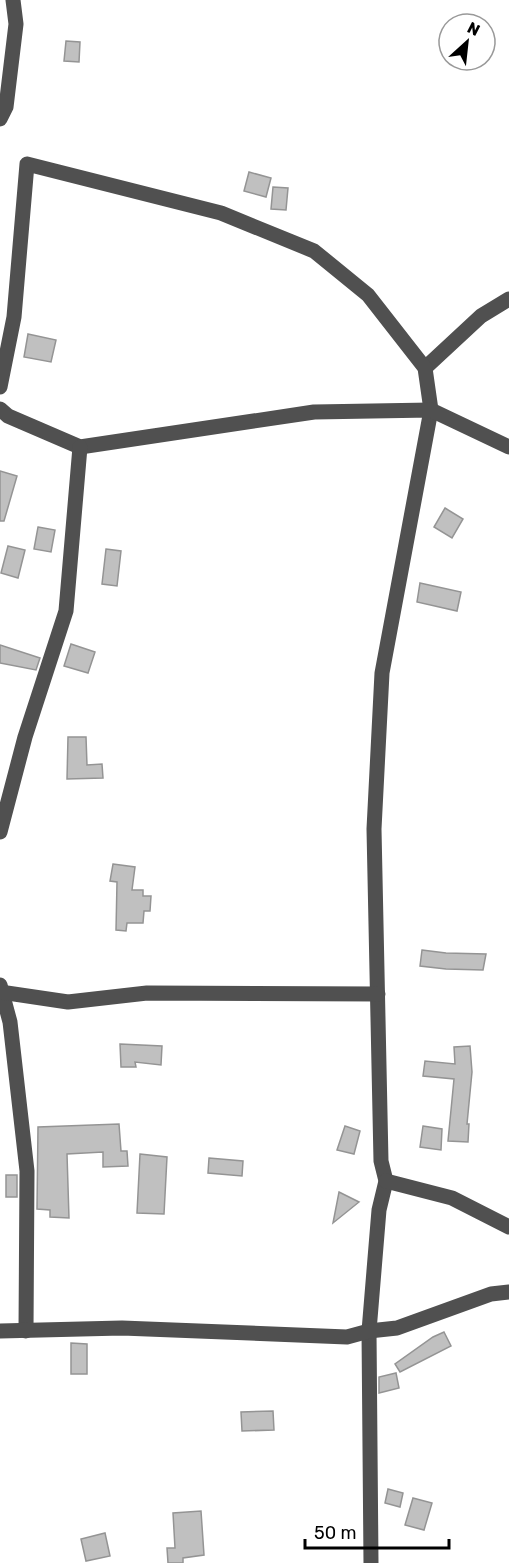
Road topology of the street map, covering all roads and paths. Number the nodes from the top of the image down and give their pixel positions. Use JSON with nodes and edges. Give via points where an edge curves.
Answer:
{"nodes":[{"id":1,"x":13,"y":0,"type":"edge"},
{"id":2,"x":0,"y":119,"type":"edge"},
{"id":3,"x":509,"y":299,"type":"edge"},
{"id":4,"x":425,"y":368,"type":"junction"},
{"id":5,"x":0,"y":387,"type":"edge"},
{"id":6,"x":0,"y":409,"type":"edge"},
{"id":7,"x":430,"y":410,"type":"junction"},
{"id":8,"x":80,"y":447,"type":"junction"},
{"id":9,"x":509,"y":447,"type":"edge"},
{"id":10,"x":0,"y":832,"type":"edge"},
{"id":11,"x":0,"y":990,"type":"edge"},
{"id":12,"x":378,"y":994,"type":"junction"},
{"id":13,"x":386,"y":1181,"type":"junction"},
{"id":14,"x":509,"y":1227,"type":"edge"},
{"id":15,"x":509,"y":1292,"type":"edge"},
{"id":16,"x":369,"y":1330,"type":"junction"},
{"id":17,"x":0,"y":1331,"type":"edge"},
{"id":18,"x":26,"y":1331,"type":"junction"},
{"id":19,"x":370,"y":1563,"type":"edge"}],
"edges":[{"from":1,"to":2,"type":"street","via":[[16,24],[6,107]]},
{"from":3,"to":4,"type":"street","via":[[481,316]]},
{"from":4,"to":5,"type":"street","via":[[368,296],[314,251],[221,213],[27,164],[14,316]]},
{"from":4,"to":7,"type":"street"},
{"from":6,"to":8,"type":"street"},
{"from":7,"to":8,"type":"street","via":[[314,412]]},
{"from":7,"to":9,"type":"street"},
{"from":7,"to":12,"type":"street","via":[[382,673],[374,829]]},
{"from":8,"to":10,"type":"street","via":[[66,611],[25,737]]},
{"from":11,"to":12,"type":"street","via":[[68,1002],[147,993]]},
{"from":11,"to":18,"type":"street","via":[[9,1022],[27,1171]]},
{"from":12,"to":13,"type":"street","via":[[381,1161]]},
{"from":13,"to":14,"type":"street","via":[[452,1198]]},
{"from":13,"to":16,"type":"street","via":[[379,1210]]},
{"from":15,"to":16,"type":"street","via":[[491,1294],[397,1328]]},
{"from":16,"to":18,"type":"street","via":[[347,1336],[122,1328]]},
{"from":16,"to":19,"type":"street"},
{"from":17,"to":18,"type":"street"}]}
